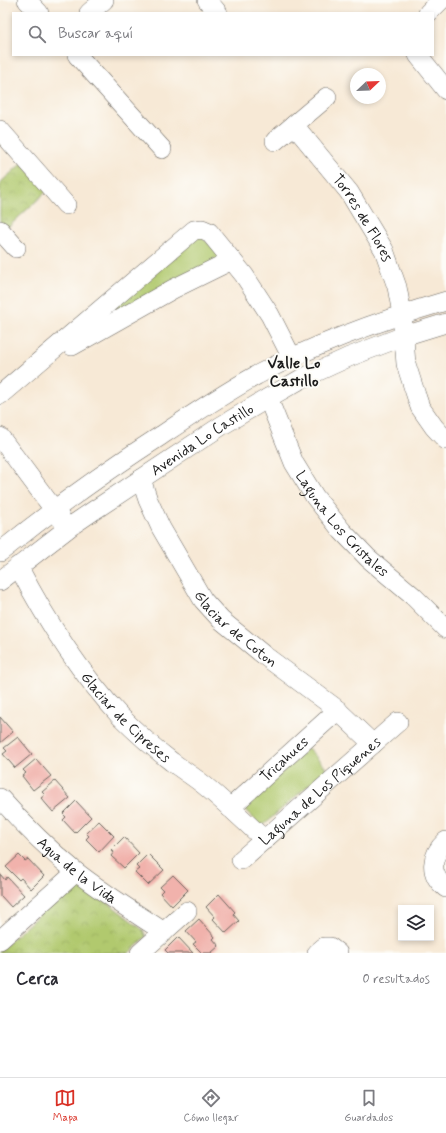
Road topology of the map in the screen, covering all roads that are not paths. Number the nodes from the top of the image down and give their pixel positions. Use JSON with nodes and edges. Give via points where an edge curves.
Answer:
{"nodes":[{"id":1,"x":27,"y":0,"type":"edge"},
{"id":2,"x":104,"y":0,"type":"edge"},
{"id":3,"x":207,"y":0,"type":"edge"},
{"id":4,"x":442,"y":0,"type":"edge"},
{"id":5,"x":38,"y":12,"type":"edge"},
{"id":6,"x":90,"y":12,"type":"edge"},
{"id":7,"x":217,"y":12,"type":"edge"},
{"id":8,"x":429,"y":12,"type":"edge"},
{"id":9,"x":77,"y":56,"type":"edge"},
{"id":10,"x":419,"y":56,"type":"edge"},
{"id":11,"x":446,"y":90,"type":"edge"},
{"id":12,"x":328,"y":97,"type":"dead end"},
{"id":13,"x":294,"y":125,"type":"junction"},
{"id":14,"x":0,"y":130,"type":"edge"},
{"id":15,"x":275,"y":141,"type":"dead end"},
{"id":16,"x":162,"y":149,"type":"dead end"},
{"id":17,"x":66,"y":205,"type":"dead end"},
{"id":18,"x":0,"y":230,"type":"edge"},
{"id":19,"x":16,"y":248,"type":"dead end"},
{"id":20,"x":232,"y":260,"type":"junction"},
{"id":21,"x":446,"y":301,"type":"edge"},
{"id":22,"x":446,"y":323,"type":"edge"},
{"id":23,"x":403,"y":325,"type":"junction"},
{"id":24,"x":292,"y":358,"type":"junction"},
{"id":25,"x":24,"y":376,"type":"junction"},
{"id":26,"x":0,"y":395,"type":"edge"},
{"id":27,"x":268,"y":398,"type":"junction"},
{"id":28,"x":0,"y":437,"type":"edge"},
{"id":29,"x":446,"y":440,"type":"edge"},
{"id":30,"x":141,"y":479,"type":"junction"},
{"id":31,"x":54,"y":509,"type":"junction"},
{"id":32,"x":68,"y":528,"type":"junction"},
{"id":33,"x":0,"y":552,"type":"edge"},
{"id":34,"x":18,"y":566,"type":"junction"},
{"id":35,"x":0,"y":581,"type":"edge"},
{"id":36,"x":446,"y":628,"type":"edge"},
{"id":37,"x":338,"y":710,"type":"junction"},
{"id":38,"x":398,"y":722,"type":"dead end"},
{"id":39,"x":373,"y":744,"type":"junction"},
{"id":40,"x":0,"y":798,"type":"edge"},
{"id":41,"x":230,"y":808,"type":"junction"},
{"id":42,"x":265,"y":840,"type":"junction"},
{"id":43,"x":446,"y":841,"type":"edge"},
{"id":44,"x":241,"y":860,"type":"dead end"},
{"id":45,"x":76,"y":872,"type":"junction"},
{"id":46,"x":446,"y":888,"type":"edge"},
{"id":47,"x":187,"y":912,"type":"dead end"},
{"id":48,"x":164,"y":932,"type":"junction"},
{"id":49,"x":0,"y":940,"type":"edge"},
{"id":50,"x":140,"y":953,"type":"edge"}],
"edges":[{"from":1,"to":5,"type":"street"},
{"from":2,"to":6,"type":"street"},
{"from":3,"to":7,"type":"street"},
{"from":4,"to":8,"type":"street"},
{"from":9,"to":16,"type":"street"},
{"from":10,"to":11,"type":"street"},
{"from":12,"to":13,"type":"street"},
{"from":13,"to":15,"type":"street"},
{"from":13,"to":23,"type":"street","name":"Torres de Flores","via":[[348,192],[384,250],[397,287]]},
{"from":14,"to":17,"type":"street"},
{"from":18,"to":19,"type":"street"},
{"from":20,"to":24,"type":"street","via":[[270,315]]},
{"from":20,"to":25,"type":"street","via":[[88,336]]},
{"from":20,"to":25,"type":"street","via":[[209,232],[202,229],[194,230]]},
{"from":21,"to":23,"type":"street","name":"Avenida Lo Castillo"},
{"from":22,"to":23,"type":"street","name":"Avenida Lo Castillo"},
{"from":23,"to":24,"type":"street","name":"Avenida Lo Castillo","via":[[361,328]]},
{"from":23,"to":27,"type":"street","name":"Avenida Lo Castillo","via":[[349,357],[301,379]]},
{"from":23,"to":29,"type":"street","name":"Torres de Flores","via":[[406,364],[420,407]]},
{"from":24,"to":31,"type":"street","name":"Avenida Lo Castillo","via":[[257,375],[207,405]]},
{"from":25,"to":26,"type":"street"},
{"from":27,"to":30,"type":"street","name":"Avenida Lo Castillo"},
{"from":27,"to":36,"type":"street","name":"Laguna Los Cristales","via":[[294,463],[315,497],[368,558]]},
{"from":28,"to":31,"type":"street"},
{"from":30,"to":32,"type":"street","name":"Avenida Lo Castillo"},
{"from":30,"to":37,"type":"street","name":"Glaciar de Coton","via":[[161,528],[203,600],[243,639]]},
{"from":31,"to":32,"type":"street"},
{"from":31,"to":33,"type":"street","name":"Avenida Lo Castillo"},
{"from":32,"to":34,"type":"street","name":"Avenida Lo Castillo"},
{"from":34,"to":35,"type":"street","name":"Avenida Lo Castillo"},
{"from":34,"to":41,"type":"street","name":"Glaciar de Cipreses","via":[[46,616],[99,692],[146,740]]},
{"from":37,"to":39,"type":"street","name":"Glaciar de Coton"},
{"from":37,"to":41,"type":"street","name":"Tricahues"},
{"from":38,"to":39,"type":"street","name":"Laguna de Los Piquenes"},
{"from":39,"to":42,"type":"street","name":"Laguna de Los Piquenes"},
{"from":40,"to":45,"type":"street","name":"Agua de la Vida","via":[[32,832]]},
{"from":41,"to":42,"type":"street","name":"Glaciar de Cipreses"},
{"from":42,"to":44,"type":"street","name":"Laguna de Los Piquenes"},
{"from":43,"to":46,"type":"street","via":[[434,859],[434,872],[439,883]]},
{"from":45,"to":48,"type":"street","name":"Agua de la Vida"},
{"from":45,"to":49,"type":"street"},
{"from":47,"to":48,"type":"street"},
{"from":48,"to":50,"type":"street"}]}
